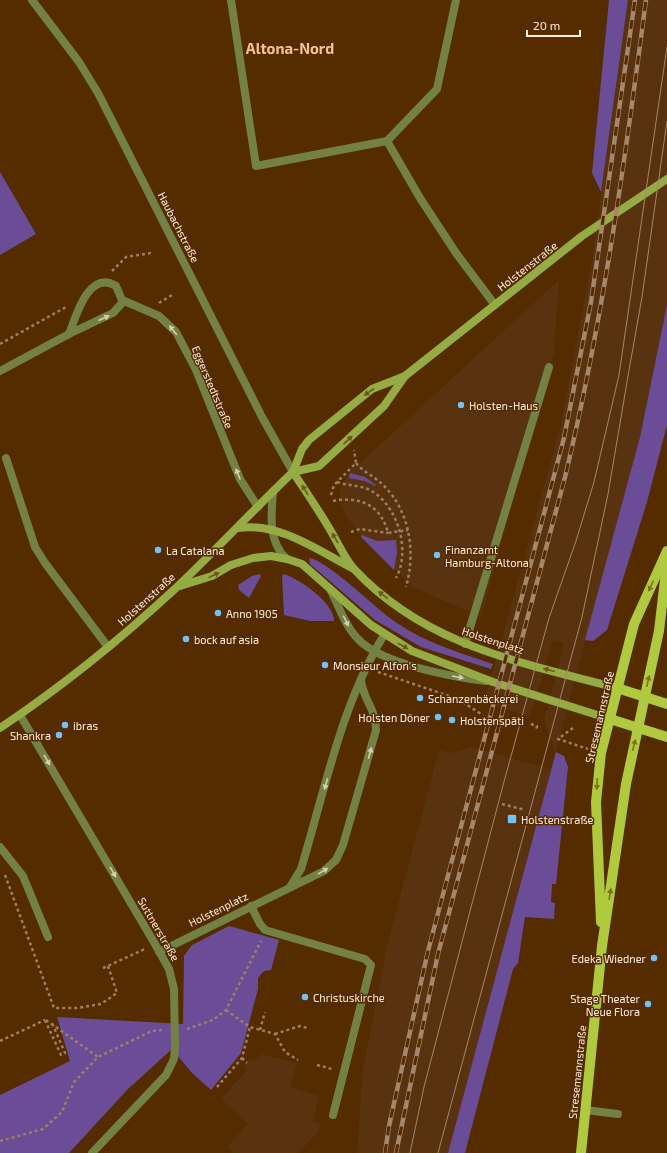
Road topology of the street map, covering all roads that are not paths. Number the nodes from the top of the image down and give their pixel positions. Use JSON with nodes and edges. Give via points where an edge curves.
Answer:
{"nodes":[{"id":1,"x":32,"y":0,"type":"edge"},
{"id":2,"x":231,"y":0,"type":"edge"},
{"id":3,"x":456,"y":0,"type":"edge"},
{"id":4,"x":387,"y":140,"type":"junction"},
{"id":5,"x":667,"y":179,"type":"edge"},
{"id":6,"x":122,"y":300,"type":"junction"},
{"id":7,"x":495,"y":305,"type":"junction"},
{"id":8,"x":69,"y":334,"type":"junction"},
{"id":9,"x":550,"y":368,"type":"dead end"},
{"id":10,"x":0,"y":371,"type":"edge"},
{"id":11,"x":405,"y":376,"type":"junction"},
{"id":12,"x":6,"y":458,"type":"dead end"},
{"id":13,"x":293,"y":472,"type":"junction"},
{"id":14,"x":273,"y":492,"type":"junction"},
{"id":15,"x":258,"y":507,"type":"junction"},
{"id":16,"x":238,"y":528,"type":"junction"},
{"id":17,"x":272,"y":529,"type":"junction"},
{"id":18,"x":667,"y":551,"type":"edge"},
{"id":19,"x":287,"y":559,"type":"junction"},
{"id":20,"x":667,"y":562,"type":"edge"},
{"id":21,"x":353,"y":568,"type":"junction"},
{"id":22,"x":329,"y":586,"type":"junction"},
{"id":23,"x":177,"y":587,"type":"junction"},
{"id":24,"x":384,"y":634,"type":"junction"},
{"id":25,"x":465,"y":644,"type":"junction"},
{"id":26,"x":108,"y":647,"type":"junction"},
{"id":27,"x":374,"y":651,"type":"junction"},
{"id":28,"x":361,"y":680,"type":"junction"},
{"id":29,"x":493,"y":682,"type":"junction"},
{"id":30,"x":617,"y":688,"type":"junction"},
{"id":31,"x":645,"y":697,"type":"junction"},
{"id":32,"x":667,"y":704,"type":"edge"},
{"id":33,"x":20,"y":714,"type":"junction"},
{"id":34,"x":610,"y":719,"type":"junction"},
{"id":35,"x":0,"y":728,"type":"edge"},
{"id":36,"x":639,"y":728,"type":"junction"},
{"id":37,"x":667,"y":737,"type":"edge"},
{"id":38,"x":0,"y":847,"type":"edge"},
{"id":39,"x":288,"y":889,"type":"junction"},
{"id":40,"x":251,"y":906,"type":"junction"},
{"id":41,"x":48,"y":937,"type":"dead end"},
{"id":42,"x":602,"y":946,"type":"junction"},
{"id":43,"x":160,"y":952,"type":"junction"},
{"id":44,"x":585,"y":1110,"type":"junction"},
{"id":45,"x":618,"y":1114,"type":"dead end"},
{"id":46,"x":333,"y":1115,"type":"dead end"},
{"id":47,"x":92,"y":1153,"type":"edge"},
{"id":48,"x":581,"y":1153,"type":"edge"}],
"edges":[{"from":1,"to":13,"type":"street","name":"Haubachstraße","via":[[71,50],[98,93],[262,417]]},
{"from":2,"to":4,"type":"street","via":[[256,166]]},
{"from":3,"to":4,"type":"street","via":[[437,89]]},
{"from":4,"to":7,"type":"street","via":[[420,198],[456,253]]},
{"from":5,"to":7,"type":"main road","name":"Holstenstraße","via":[[582,236]]},
{"from":8,"to":6,"type":"street","one_way":true,"via":[[114,313]]},
{"from":6,"to":8,"type":"street","via":[[119,290],[109,282],[98,283],[91,289]]},
{"from":15,"to":6,"type":"street","name":"Eggerstedtstraße","one_way":true,"via":[[240,479],[196,370],[176,332],[159,316]]},
{"from":7,"to":11,"type":"main road","name":"Holstenstraße"},
{"from":8,"to":10,"type":"street"},
{"from":9,"to":25,"type":"street"},
{"from":13,"to":11,"type":"main road","name":"Holstenstraße","one_way":true,"via":[[319,466],[384,406]]},
{"from":11,"to":13,"type":"main road","name":"Holstenstraße","one_way":true,"via":[[372,389],[309,440],[302,449]]},
{"from":12,"to":26,"type":"street","via":[[35,547]]},
{"from":13,"to":14,"type":"main road","name":"Holstenstraße"},
{"from":21,"to":13,"type":"main road","name":"Holstenplatz","one_way":true},
{"from":14,"to":15,"type":"main road","name":"Holstenstraße"},
{"from":14,"to":17,"type":"street"},
{"from":15,"to":16,"type":"main road","name":"Holstenstraße"},
{"from":16,"to":17,"type":"main road","name":"Holstenplatz","via":[[248,526]]},
{"from":16,"to":23,"type":"main road","name":"Holstenstraße"},
{"from":17,"to":19,"type":"street","via":[[280,553]]},
{"from":17,"to":21,"type":"main road","name":"Holstenplatz"},
{"from":18,"to":30,"type":"main road","name":"Stresemannstraße","one_way":true,"via":[[634,624]]},
{"from":19,"to":22,"type":"main road","via":[[302,564]]},
{"from":23,"to":19,"type":"main road","one_way":true,"via":[[212,576],[231,565],[253,558],[271,556]]},
{"from":31,"to":20,"type":"main road","name":"Stresemannstraße","one_way":true,"via":[[659,630]]},
{"from":25,"to":21,"type":"main road","name":"Holstenplatz","one_way":true,"via":[[414,619]]},
{"from":22,"to":24,"type":"main road"},
{"from":22,"to":27,"type":"street","one_way":true,"via":[[350,629],[363,644]]},
{"from":23,"to":26,"type":"main road","name":"Holstenstraße"},
{"from":24,"to":27,"type":"street"},
{"from":24,"to":29,"type":"main road","one_way":true,"via":[[412,651]]},
{"from":30,"to":25,"type":"main road","name":"Holstenplatz","one_way":true},
{"from":26,"to":33,"type":"main road","name":"Holstenstraße"},
{"from":27,"to":28,"type":"street"},
{"from":27,"to":29,"type":"street","one_way":true,"via":[[456,677]]},
{"from":28,"to":39,"type":"street","one_way":true,"via":[[347,712],[302,869]]},
{"from":39,"to":28,"type":"street","name":"Holstenplatz","one_way":true,"via":[[324,871],[336,860],[343,845],[376,730],[375,715],[364,694]]},
{"from":29,"to":34,"type":"main road"},
{"from":30,"to":31,"type":"main road","name":"Holstenplatz"},
{"from":30,"to":34,"type":"main road","name":"Stresemannstraße"},
{"from":31,"to":32,"type":"main road","name":"Holstenplatz"},
{"from":31,"to":36,"type":"main road","name":"Stresemannstraße"},
{"from":33,"to":35,"type":"main road","name":"Holstenstraße"},
{"from":33,"to":43,"type":"street","name":"Suttnerstraße","one_way":true},
{"from":34,"to":36,"type":"main road"},
{"from":34,"to":42,"type":"main road","name":"Stresemannstraße","one_way":true,"via":[[601,753],[596,795]]},
{"from":36,"to":37,"type":"main road"},
{"from":42,"to":36,"type":"main road","name":"Stresemannstraße","one_way":true,"via":[[626,784]]},
{"from":38,"to":41,"type":"street","via":[[23,876]]},
{"from":39,"to":40,"type":"street","name":"Holstenplatz"},
{"from":40,"to":43,"type":"street","name":"Holstenplatz"},
{"from":40,"to":46,"type":"street","via":[[266,930],[365,959],[371,965]]},
{"from":42,"to":44,"type":"main road","name":"Stresemannstraße"},
{"from":43,"to":47,"type":"street","name":"Suttnerstraße","via":[[172,978],[174,1059],[166,1075]]},
{"from":44,"to":45,"type":"street"},
{"from":44,"to":48,"type":"main road","name":"Stresemannstraße"}]}
